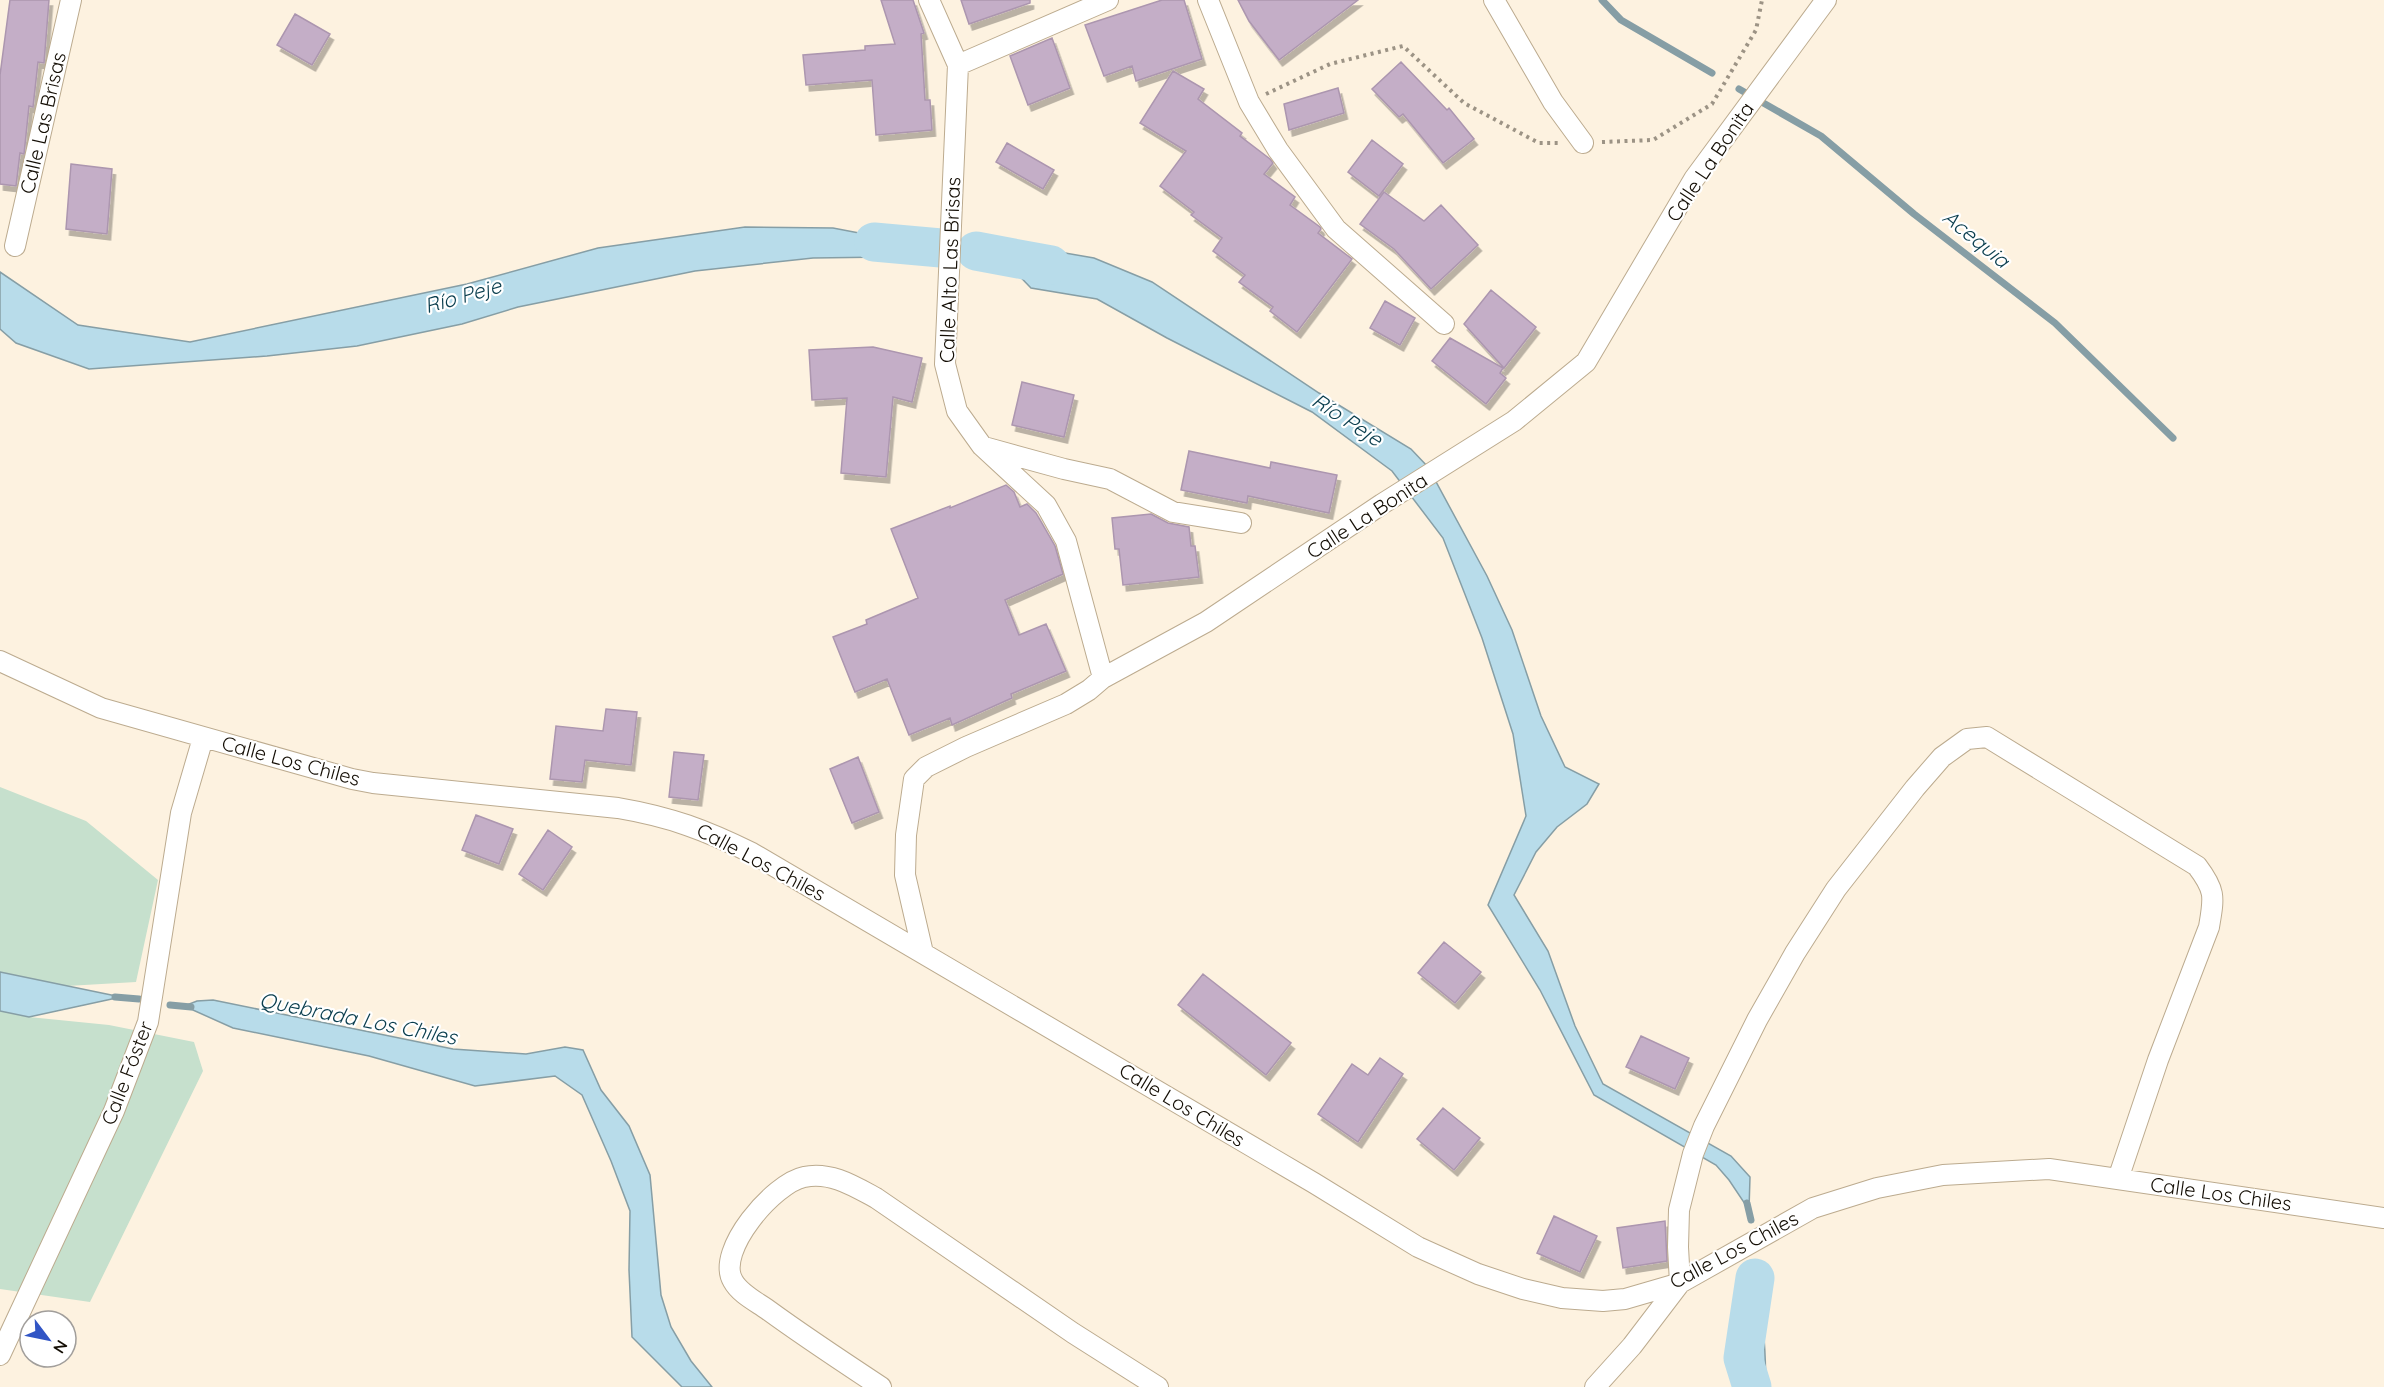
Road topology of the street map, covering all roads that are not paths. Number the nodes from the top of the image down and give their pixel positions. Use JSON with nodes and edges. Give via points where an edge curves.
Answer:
{"nodes":[{"id":1,"x":71,"y":0,"type":"edge"},
{"id":2,"x":929,"y":0,"type":"edge"},
{"id":3,"x":1108,"y":0,"type":"edge"},
{"id":4,"x":1208,"y":0,"type":"edge"},
{"id":5,"x":1494,"y":0,"type":"edge"},
{"id":6,"x":1826,"y":0,"type":"edge"},
{"id":7,"x":958,"y":65,"type":"junction"},
{"id":8,"x":1583,"y":142,"type":"dead end"},
{"id":9,"x":15,"y":246,"type":"dead end"},
{"id":10,"x":1444,"y":324,"type":"dead end"},
{"id":11,"x":982,"y":446,"type":"junction"},
{"id":12,"x":1241,"y":523,"type":"dead end"},
{"id":13,"x":0,"y":661,"type":"edge"},
{"id":14,"x":1103,"y":678,"type":"junction"},
{"id":15,"x":203,"y":738,"type":"junction"},
{"id":16,"x":923,"y":953,"type":"junction"},
{"id":17,"x":2118,"y":1179,"type":"junction"},
{"id":18,"x":2384,"y":1218,"type":"edge"},
{"id":19,"x":1680,"y":1283,"type":"junction"},
{"id":20,"x":0,"y":1355,"type":"edge"},
{"id":21,"x":881,"y":1387,"type":"edge"},
{"id":22,"x":1158,"y":1387,"type":"edge"},
{"id":23,"x":1595,"y":1387,"type":"edge"}],
"edges":[{"from":1,"to":9,"type":"street","name":"Calle Las Brisas"},
{"from":2,"to":7,"type":"street","name":"Calle Alto Las Brisas"},
{"from":3,"to":7,"type":"street"},
{"from":4,"to":10,"type":"street","via":[[1249,102],[1336,230]]},
{"from":5,"to":8,"type":"street","via":[[1553,102]]},
{"from":6,"to":14,"type":"street","name":"Calle La Bonita","via":[[1694,179],[1586,362],[1514,421],[1206,622]]},
{"from":7,"to":11,"type":"street","name":"Calle Alto Las Brisas","via":[[945,364],[957,411]]},
{"from":11,"to":12,"type":"street","via":[[1110,479],[1173,512]]},
{"from":11,"to":14,"type":"street","name":"Calle Alto Las Brisas","via":[[1046,505],[1066,541]]},
{"from":13,"to":15,"type":"street","name":"Calle Los Chiles","via":[[101,708]]},
{"from":14,"to":16,"type":"street","name":"Calle La Bonita","via":[[1066,704],[966,747],[926,767],[914,779],[905,875]]},
{"from":15,"to":16,"type":"street","name":"Calle Los Chiles","via":[[373,783],[618,808],[684,822],[752,853]]},
{"from":15,"to":20,"type":"street","name":"Calle Fóster","via":[[181,813],[148,1022],[114,1111]]},
{"from":16,"to":19,"type":"street","name":"Calle Los Chiles","via":[[1418,1247],[1455,1264],[1523,1289],[1584,1300],[1625,1299]]},
{"from":17,"to":18,"type":"street","name":"Calle Los Chiles"},
{"from":17,"to":19,"type":"street","name":"Calle Los Chiles","via":[[2049,1169],[1943,1175],[1877,1188],[1813,1208]]},
{"from":17,"to":19,"type":"street","via":[[2209,927],[2211,884],[2197,866],[1987,737],[1967,739],[1942,758],[1915,788],[1836,889],[1757,1020],[1693,1154],[1678,1210]]},
{"from":19,"to":23,"type":"street"},
{"from":21,"to":22,"type":"street","via":[[743,1292],[733,1281],[729,1265],[738,1240],[770,1198],[785,1184],[804,1176],[828,1176],[876,1198]]}]}
